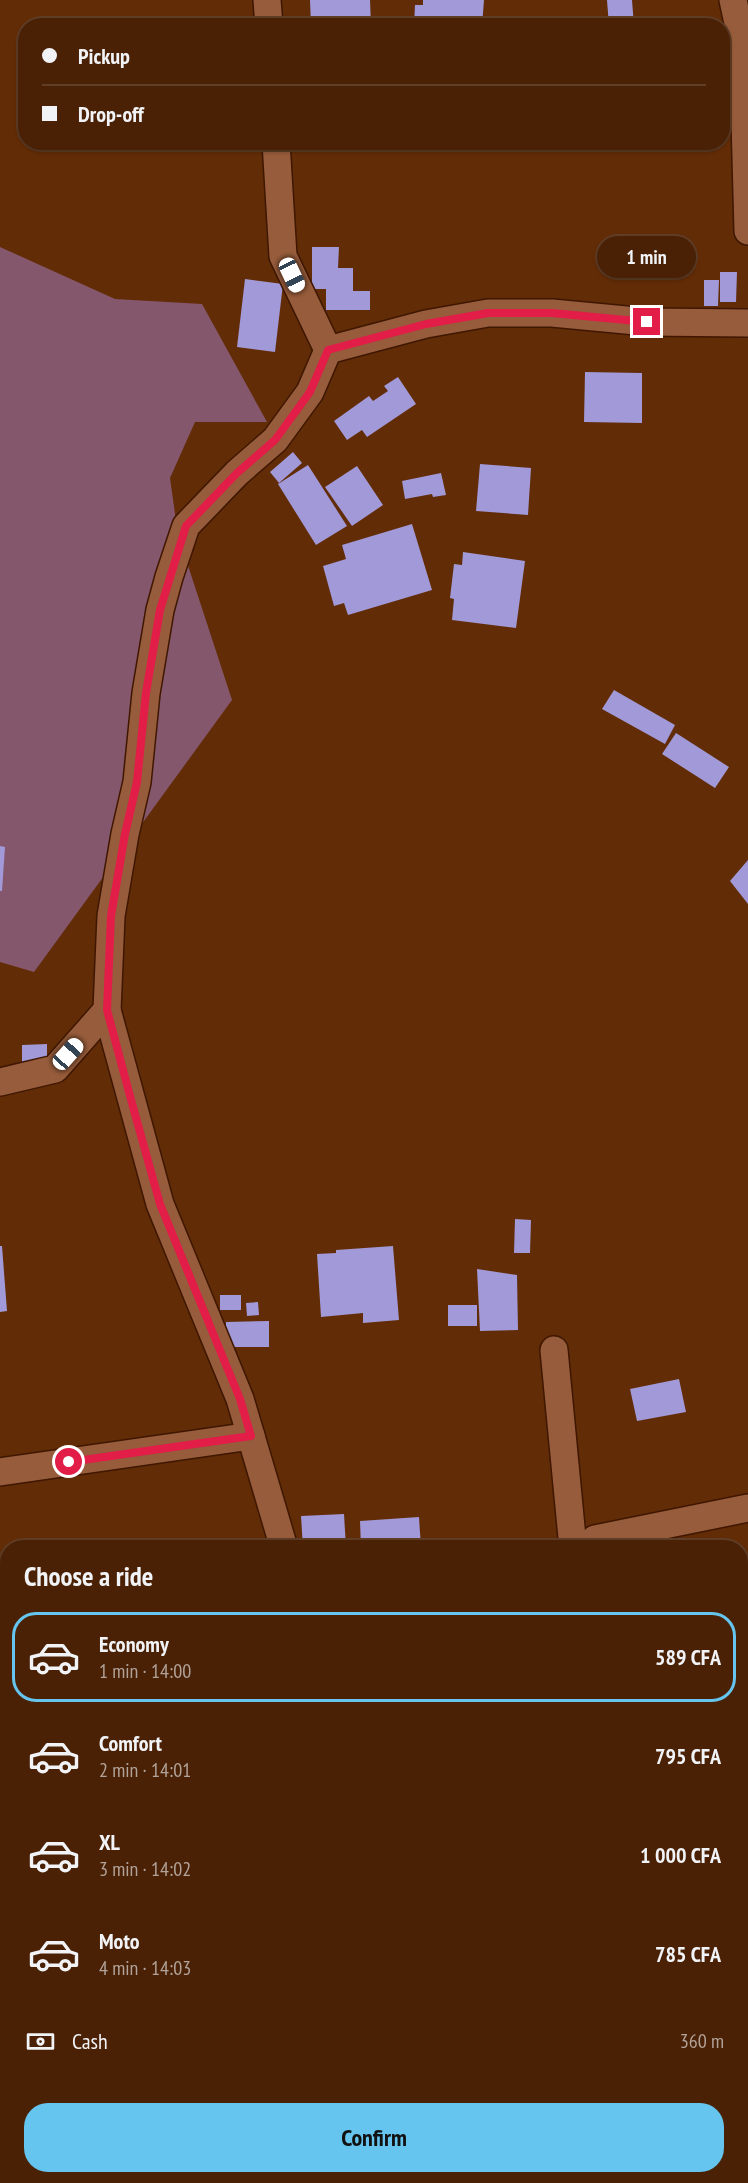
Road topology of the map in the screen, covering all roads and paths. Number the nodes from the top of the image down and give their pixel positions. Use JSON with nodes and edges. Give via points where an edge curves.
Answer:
{"nodes":[{"id":1,"x":267,"y":0,"type":"edge"},
{"id":2,"x":733,"y":0,"type":"edge"},
{"id":3,"x":268,"y":18,"type":"edge"},
{"id":4,"x":276,"y":150,"type":"edge"},
{"id":5,"x":748,"y":231,"type":"edge"},
{"id":6,"x":748,"y":323,"type":"edge"},
{"id":7,"x":328,"y":350,"type":"junction"},
{"id":8,"x":107,"y":1010,"type":"junction"},
{"id":9,"x":0,"y":1082,"type":"edge"},
{"id":10,"x":554,"y":1350,"type":"dead end"},
{"id":11,"x":251,"y":1436,"type":"junction"},
{"id":12,"x":0,"y":1472,"type":"edge"},
{"id":13,"x":748,"y":1508,"type":"edge"},
{"id":14,"x":282,"y":1540,"type":"edge"},
{"id":15,"x":572,"y":1540,"type":"edge"},
{"id":16,"x":595,"y":1540,"type":"edge"}],
"edges":[{"from":1,"to":3,"type":"street"},
{"from":2,"to":5,"type":"street","via":[[743,46]]},
{"from":4,"to":7,"type":"street","via":[[283,256]]},
{"from":6,"to":7,"type":"street","via":[[488,313],[426,324]]},
{"from":7,"to":8,"type":"street","via":[[310,392],[275,440],[186,526],[160,610],[146,693],[137,782],[111,916]]},
{"from":8,"to":9,"type":"street","via":[[55,1069]]},
{"from":8,"to":11,"type":"street","via":[[160,1204],[240,1399]]},
{"from":10,"to":15,"type":"street"},
{"from":11,"to":12,"type":"street"},
{"from":11,"to":14,"type":"street"},
{"from":13,"to":16,"type":"street"}]}
